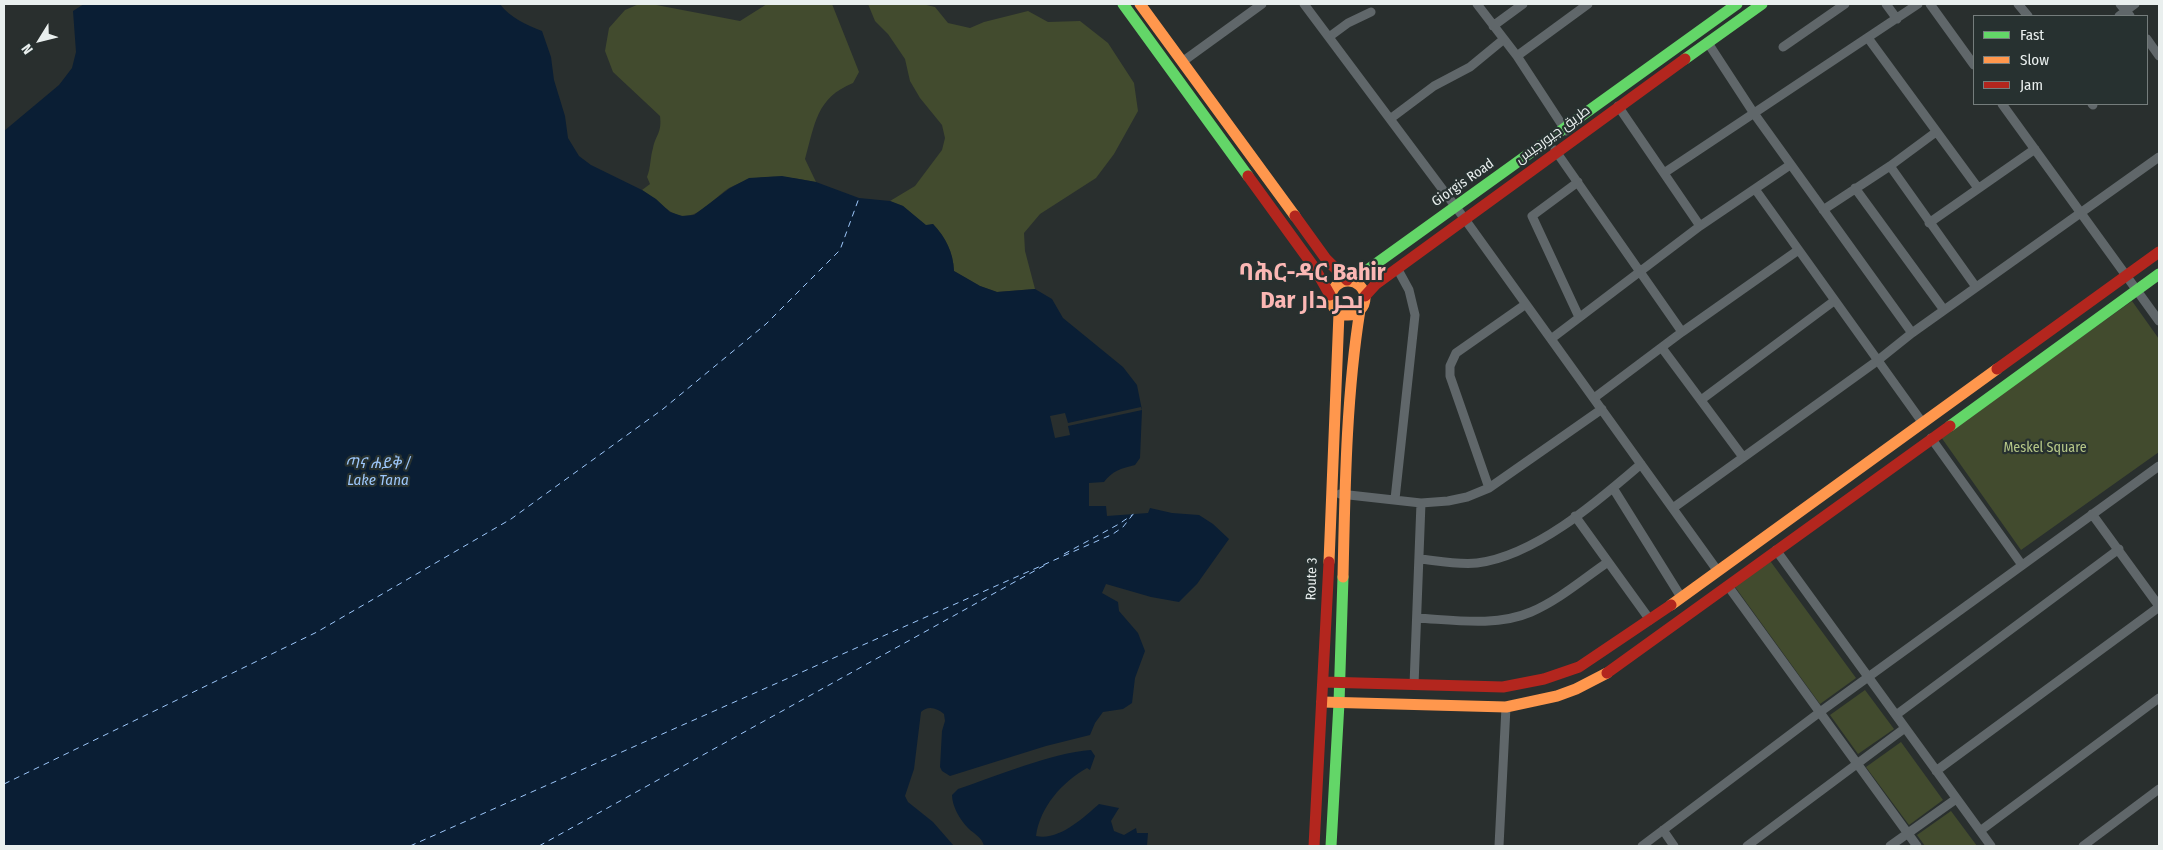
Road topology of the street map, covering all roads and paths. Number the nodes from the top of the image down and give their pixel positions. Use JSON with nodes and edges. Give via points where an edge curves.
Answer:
{"nodes":[{"id":1,"x":1123,"y":4,"type":"edge"},
{"id":2,"x":1140,"y":4,"type":"edge"},
{"id":3,"x":1262,"y":4,"type":"edge"},
{"id":4,"x":1304,"y":4,"type":"edge"},
{"id":5,"x":1477,"y":4,"type":"edge"},
{"id":6,"x":1523,"y":4,"type":"edge"},
{"id":7,"x":1588,"y":4,"type":"edge"},
{"id":8,"x":1736,"y":4,"type":"edge"},
{"id":9,"x":1762,"y":4,"type":"edge"},
{"id":10,"x":1846,"y":4,"type":"edge"},
{"id":11,"x":1886,"y":4,"type":"edge"},
{"id":12,"x":1918,"y":4,"type":"edge"},
{"id":13,"x":1930,"y":4,"type":"edge"},
{"id":14,"x":2018,"y":4,"type":"edge"},
{"id":15,"x":2135,"y":4,"type":"edge"},
{"id":16,"x":1372,"y":12,"type":"dead end"},
{"id":17,"x":2124,"y":12,"type":"edge"},
{"id":18,"x":2027,"y":15,"type":"edge"},
{"id":19,"x":1897,"y":18,"type":"junction"},
{"id":20,"x":1493,"y":26,"type":"junction"},
{"id":21,"x":1161,"y":33,"type":"junction"},
{"id":22,"x":1330,"y":37,"type":"junction"},
{"id":23,"x":1868,"y":38,"type":"junction"},
{"id":24,"x":1504,"y":39,"type":"junction"},
{"id":25,"x":2148,"y":40,"type":"edge"},
{"id":26,"x":1150,"y":41,"type":"junction"},
{"id":27,"x":1708,"y":43,"type":"junction"},
{"id":28,"x":1784,"y":47,"type":"dead end"},
{"id":29,"x":1517,"y":56,"type":"junction"},
{"id":30,"x":2159,"y":56,"type":"edge"},
{"id":31,"x":1182,"y":62,"type":"junction"},
{"id":32,"x":1973,"y":64,"type":"edge"},
{"id":33,"x":1190,"y":72,"type":"junction"},
{"id":34,"x":1178,"y":81,"type":"junction"},
{"id":35,"x":2003,"y":105,"type":"edge"},
{"id":36,"x":1618,"y":106,"type":"junction"},
{"id":37,"x":1753,"y":112,"type":"junction"},
{"id":38,"x":1390,"y":119,"type":"junction"},
{"id":39,"x":1564,"y":129,"type":"junction"},
{"id":40,"x":1936,"y":132,"type":"junction"},
{"id":41,"x":1572,"y":140,"type":"junction"},
{"id":42,"x":1548,"y":141,"type":"junction"},
{"id":43,"x":2035,"y":149,"type":"junction"},
{"id":44,"x":1556,"y":152,"type":"junction"},
{"id":45,"x":2159,"y":157,"type":"edge"},
{"id":46,"x":1790,"y":165,"type":"junction"},
{"id":47,"x":1890,"y":166,"type":"junction"},
{"id":48,"x":1664,"y":173,"type":"junction"},
{"id":49,"x":1578,"y":182,"type":"junction"},
{"id":50,"x":1855,"y":188,"type":"junction"},
{"id":51,"x":1978,"y":188,"type":"junction"},
{"id":52,"x":1756,"y":189,"type":"junction"},
{"id":53,"x":1455,"y":206,"type":"junction"},
{"id":54,"x":1822,"y":210,"type":"junction"},
{"id":55,"x":2082,"y":213,"type":"junction"},
{"id":56,"x":1296,"y":216,"type":"junction"},
{"id":57,"x":1464,"y":218,"type":"junction"},
{"id":58,"x":1929,"y":223,"type":"junction"},
{"id":59,"x":1284,"y":225,"type":"junction"},
{"id":60,"x":1700,"y":226,"type":"junction"},
{"id":61,"x":1797,"y":250,"type":"junction"},
{"id":62,"x":2159,"y":252,"type":"edge"},
{"id":63,"x":1397,"y":268,"type":"junction"},
{"id":64,"x":1640,"y":271,"type":"junction"},
{"id":65,"x":2159,"y":274,"type":"edge"},
{"id":66,"x":2126,"y":275,"type":"junction"},
{"id":67,"x":1349,"y":281,"type":"junction"},
{"id":68,"x":1976,"y":287,"type":"junction"},
{"id":69,"x":2137,"y":290,"type":"junction"},
{"id":70,"x":1330,"y":296,"type":"junction"},
{"id":71,"x":1365,"y":296,"type":"junction"},
{"id":72,"x":1834,"y":301,"type":"junction"},
{"id":73,"x":1526,"y":304,"type":"junction"},
{"id":74,"x":1360,"y":310,"type":"junction"},
{"id":75,"x":1944,"y":310,"type":"junction"},
{"id":76,"x":1339,"y":313,"type":"junction"},
{"id":77,"x":1579,"y":318,"type":"junction"},
{"id":78,"x":2159,"y":321,"type":"edge"},
{"id":79,"x":1682,"y":332,"type":"junction"},
{"id":80,"x":1912,"y":332,"type":"junction"},
{"id":81,"x":1551,"y":339,"type":"junction"},
{"id":82,"x":2035,"y":343,"type":"junction"},
{"id":83,"x":1662,"y":348,"type":"junction"},
{"id":84,"x":2046,"y":357,"type":"junction"},
{"id":85,"x":1877,"y":361,"type":"junction"},
{"id":86,"x":1594,"y":398,"type":"junction"},
{"id":87,"x":1701,"y":400,"type":"junction"},
{"id":88,"x":1602,"y":409,"type":"junction"},
{"id":89,"x":1922,"y":422,"type":"junction"},
{"id":90,"x":1930,"y":438,"type":"junction"},
{"id":91,"x":1743,"y":457,"type":"junction"},
{"id":92,"x":1641,"y":464,"type":"junction"},
{"id":93,"x":2157,"y":471,"type":"edge"},
{"id":94,"x":1489,"y":488,"type":"junction"},
{"id":95,"x":1614,"y":488,"type":"junction"},
{"id":96,"x":1330,"y":494,"type":"junction"},
{"id":97,"x":1345,"y":494,"type":"junction"},
{"id":98,"x":1395,"y":499,"type":"junction"},
{"id":99,"x":1814,"y":501,"type":"junction"},
{"id":100,"x":1422,"y":503,"type":"junction"},
{"id":101,"x":1673,"y":508,"type":"junction"},
{"id":102,"x":2092,"y":514,"type":"junction"},
{"id":103,"x":1576,"y":516,"type":"junction"},
{"id":104,"x":1825,"y":516,"type":"junction"},
{"id":105,"x":1766,"y":536,"type":"junction"},
{"id":106,"x":2118,"y":549,"type":"junction"},
{"id":107,"x":1776,"y":550,"type":"junction"},
{"id":108,"x":1420,"y":560,"type":"junction"},
{"id":109,"x":1608,"y":562,"type":"junction"},
{"id":110,"x":2022,"y":564,"type":"junction"},
{"id":111,"x":1717,"y":570,"type":"junction"},
{"id":112,"x":1728,"y":586,"type":"junction"},
{"id":113,"x":1681,"y":597,"type":"junction"},
{"id":114,"x":2159,"y":607,"type":"edge"},
{"id":115,"x":1417,"y":618,"type":"junction"},
{"id":116,"x":1650,"y":620,"type":"junction"},
{"id":117,"x":1661,"y":636,"type":"junction"},
{"id":118,"x":1868,"y":677,"type":"junction"},
{"id":119,"x":1323,"y":682,"type":"junction"},
{"id":120,"x":1339,"y":683,"type":"junction"},
{"id":121,"x":1414,"y":684,"type":"junction"},
{"id":122,"x":1504,"y":687,"type":"junction"},
{"id":123,"x":2159,"y":698,"type":"edge"},
{"id":124,"x":1322,"y":702,"type":"junction"},
{"id":125,"x":1339,"y":703,"type":"junction"},
{"id":126,"x":1413,"y":704,"type":"junction"},
{"id":127,"x":1506,"y":707,"type":"junction"},
{"id":128,"x":1820,"y":712,"type":"junction"},
{"id":129,"x":1896,"y":715,"type":"junction"},
{"id":130,"x":1905,"y":728,"type":"junction"},
{"id":131,"x":1857,"y":764,"type":"junction"},
{"id":132,"x":1936,"y":771,"type":"junction"},
{"id":133,"x":2159,"y":789,"type":"edge"},
{"id":134,"x":1956,"y":799,"type":"junction"},
{"id":135,"x":1663,"y":830,"type":"junction"},
{"id":136,"x":1980,"y":831,"type":"junction"},
{"id":137,"x":1908,"y":833,"type":"junction"},
{"id":138,"x":1314,"y":846,"type":"edge"},
{"id":139,"x":1330,"y":846,"type":"edge"},
{"id":140,"x":1498,"y":846,"type":"edge"},
{"id":141,"x":1642,"y":846,"type":"edge"},
{"id":142,"x":1674,"y":846,"type":"edge"},
{"id":143,"x":1747,"y":846,"type":"edge"},
{"id":144,"x":1890,"y":846,"type":"edge"},
{"id":145,"x":1917,"y":846,"type":"edge"},
{"id":146,"x":1991,"y":846,"type":"edge"},
{"id":147,"x":2083,"y":846,"type":"edge"}],
"edges":[{"from":1,"to":26,"type":"main road"},
{"from":2,"to":21,"type":"main road"},
{"from":3,"to":31,"type":"street"},
{"from":4,"to":22,"type":"street"},
{"from":5,"to":20,"type":"street"},
{"from":6,"to":20,"type":"street"},
{"from":7,"to":29,"type":"street"},
{"from":8,"to":39,"type":"main road","name":"Giorgis Road"},
{"from":9,"to":27,"type":"main road","name":"طريق جيورجيس"},
{"from":10,"to":28,"type":"street"},
{"from":11,"to":19,"type":"street"},
{"from":12,"to":19,"type":"street"},
{"from":13,"to":32,"type":"street"},
{"from":14,"to":18,"type":"street"},
{"from":15,"to":17,"type":"street"},
{"from":16,"to":22,"type":"street","via":[[1348,23]]},
{"from":19,"to":23,"type":"street"},
{"from":20,"to":24,"type":"street"},
{"from":21,"to":26,"type":"main road"},
{"from":21,"to":31,"type":"main road"},
{"from":22,"to":38,"type":"street"},
{"from":23,"to":37,"type":"street"},
{"from":23,"to":40,"type":"street"},
{"from":24,"to":29,"type":"street"},
{"from":24,"to":38,"type":"street","via":[[1470,68],[1434,86]]},
{"from":25,"to":30,"type":"street"},
{"from":26,"to":34,"type":"main road"},
{"from":27,"to":36,"type":"main road","name":"طريق جيورجيس"},
{"from":27,"to":37,"type":"street"},
{"from":29,"to":39,"type":"street"},
{"from":31,"to":33,"type":"main road"},
{"from":33,"to":34,"type":"main road"},
{"from":33,"to":56,"type":"main road"},
{"from":34,"to":59,"type":"main road"},
{"from":35,"to":43,"type":"street"},
{"from":36,"to":41,"type":"main road","name":"طريق جيورجيس"},
{"from":36,"to":48,"type":"street"},
{"from":37,"to":46,"type":"street"},
{"from":37,"to":48,"type":"street"},
{"from":38,"to":53,"type":"street"},
{"from":39,"to":41,"type":"street"},
{"from":39,"to":42,"type":"main road","name":"Giorgis Road"},
{"from":40,"to":47,"type":"street"},
{"from":40,"to":51,"type":"street"},
{"from":41,"to":44,"type":"main road","name":"طريق جيورجيس"},
{"from":42,"to":44,"type":"street"},
{"from":42,"to":53,"type":"main road","name":"Giorgis Road"},
{"from":43,"to":51,"type":"street"},
{"from":43,"to":55,"type":"street"},
{"from":44,"to":49,"type":"street"},
{"from":44,"to":57,"type":"main road","name":"طريق جيورجيس"},
{"from":45,"to":55,"type":"street"},
{"from":46,"to":52,"type":"street"},
{"from":46,"to":54,"type":"street"},
{"from":47,"to":50,"type":"street"},
{"from":47,"to":58,"type":"street"},
{"from":48,"to":60,"type":"street"},
{"from":49,"to":64,"type":"street"},
{"from":49,"to":77,"type":"street","via":[[1532,216]]},
{"from":50,"to":54,"type":"street"},
{"from":50,"to":75,"type":"street"},
{"from":51,"to":58,"type":"street"},
{"from":52,"to":60,"type":"street"},
{"from":52,"to":61,"type":"street"},
{"from":53,"to":57,"type":"street"},
{"from":53,"to":67,"type":"main road","name":"Giorgis Road","via":[[1367,272]]},
{"from":54,"to":80,"type":"street"},
{"from":55,"to":66,"type":"street"},
{"from":55,"to":68,"type":"street"},
{"from":56,"to":59,"type":"main road"},
{"from":56,"to":67,"type":"main road","via":[[1326,258]]},
{"from":57,"to":63,"type":"main road","name":"طريق جيورجيس"},
{"from":57,"to":73,"type":"street"},
{"from":58,"to":68,"type":"street"},
{"from":59,"to":70,"type":"main road"},
{"from":60,"to":64,"type":"street"},
{"from":61,"to":72,"type":"street"},
{"from":61,"to":79,"type":"street"},
{"from":62,"to":66,"type":"main road"},
{"from":63,"to":71,"type":"main road","name":"طريق جيورجيس"},
{"from":63,"to":98,"type":"street","via":[[1410,290],[1415,315]]},
{"from":64,"to":77,"type":"street"},
{"from":64,"to":79,"type":"street"},
{"from":65,"to":69,"type":"main road"},
{"from":66,"to":69,"type":"street"},
{"from":66,"to":82,"type":"main road"},
{"from":67,"to":70,"type":"main road","via":[[1338,283]]},
{"from":67,"to":71,"type":"main road","via":[[1360,286]]},
{"from":68,"to":75,"type":"street"},
{"from":69,"to":78,"type":"street"},
{"from":69,"to":84,"type":"main road"},
{"from":70,"to":76,"type":"main road"},
{"from":71,"to":74,"type":"main road"},
{"from":72,"to":85,"type":"street"},
{"from":72,"to":87,"type":"street"},
{"from":73,"to":81,"type":"street"},
{"from":73,"to":94,"type":"street","via":[[1456,353],[1450,366],[1450,376]]},
{"from":74,"to":76,"type":"main road","via":[[1350,315]]},
{"from":74,"to":97,"type":"main road"},
{"from":75,"to":80,"type":"street"},
{"from":76,"to":96,"type":"main road","name":"Route 3"},
{"from":77,"to":81,"type":"street"},
{"from":79,"to":83,"type":"street"},
{"from":80,"to":85,"type":"street"},
{"from":81,"to":86,"type":"street"},
{"from":82,"to":84,"type":"main road"},
{"from":82,"to":89,"type":"main road"},
{"from":83,"to":86,"type":"street"},
{"from":83,"to":87,"type":"street"},
{"from":84,"to":90,"type":"main road"},
{"from":85,"to":89,"type":"street"},
{"from":85,"to":91,"type":"street"},
{"from":86,"to":88,"type":"street"},
{"from":87,"to":91,"type":"street"},
{"from":88,"to":92,"type":"street"},
{"from":88,"to":94,"type":"street"},
{"from":89,"to":90,"type":"main road"},
{"from":89,"to":99,"type":"main road"},
{"from":90,"to":104,"type":"main road"},
{"from":90,"to":110,"type":"street"},
{"from":91,"to":101,"type":"street"},
{"from":92,"to":95,"type":"street"},
{"from":92,"to":101,"type":"street"},
{"from":93,"to":102,"type":"street"},
{"from":94,"to":100,"type":"street","via":[[1467,497]]},
{"from":95,"to":103,"type":"street"},
{"from":95,"to":113,"type":"street"},
{"from":96,"to":97,"type":"street"},
{"from":96,"to":119,"type":"main road","name":"Route 3"},
{"from":97,"to":98,"type":"street"},
{"from":97,"to":120,"type":"main road"},
{"from":98,"to":100,"type":"street"},
{"from":99,"to":104,"type":"main road"},
{"from":99,"to":105,"type":"main road"},
{"from":100,"to":108,"type":"street"},
{"from":101,"to":111,"type":"street"},
{"from":102,"to":106,"type":"street"},
{"from":102,"to":110,"type":"street"},
{"from":103,"to":108,"type":"street","via":[[1527,548],[1501,558],[1476,563]]},
{"from":103,"to":109,"type":"street"},
{"from":104,"to":107,"type":"main road"},
{"from":105,"to":107,"type":"main road"},
{"from":105,"to":111,"type":"main road"},
{"from":106,"to":114,"type":"street"},
{"from":106,"to":129,"type":"street"},
{"from":107,"to":112,"type":"main road"},
{"from":107,"to":118,"type":"street"},
{"from":108,"to":115,"type":"street"},
{"from":109,"to":115,"type":"street","via":[[1555,599],[1530,612],[1484,621]]},
{"from":109,"to":116,"type":"street"},
{"from":110,"to":118,"type":"street"},
{"from":111,"to":112,"type":"main road"},
{"from":111,"to":113,"type":"main road"},
{"from":112,"to":117,"type":"main road"},
{"from":112,"to":128,"type":"street"},
{"from":113,"to":116,"type":"main road"},
{"from":114,"to":132,"type":"street"},
{"from":115,"to":121,"type":"street"},
{"from":116,"to":117,"type":"main road"},
{"from":116,"to":122,"type":"main road","via":[[1579,667],[1544,679]]},
{"from":117,"to":127,"type":"main road","via":[[1612,670],[1576,689]]},
{"from":118,"to":128,"type":"street"},
{"from":118,"to":129,"type":"street"},
{"from":119,"to":120,"type":"main road"},
{"from":119,"to":124,"type":"main road","name":"Route 3"},
{"from":120,"to":121,"type":"main road"},
{"from":120,"to":125,"type":"main road"},
{"from":121,"to":122,"type":"main road"},
{"from":121,"to":126,"type":"main road"},
{"from":122,"to":127,"type":"main road"},
{"from":123,"to":136,"type":"street"},
{"from":124,"to":125,"type":"main road"},
{"from":124,"to":138,"type":"main road","name":"Route 3"},
{"from":125,"to":126,"type":"main road"},
{"from":125,"to":139,"type":"main road"},
{"from":126,"to":127,"type":"main road"},
{"from":127,"to":140,"type":"street"},
{"from":128,"to":131,"type":"street"},
{"from":128,"to":135,"type":"street"},
{"from":129,"to":130,"type":"street"},
{"from":130,"to":131,"type":"street"},
{"from":130,"to":132,"type":"street"},
{"from":131,"to":137,"type":"street"},
{"from":131,"to":143,"type":"street"},
{"from":132,"to":134,"type":"street"},
{"from":133,"to":147,"type":"street"},
{"from":134,"to":136,"type":"street"},
{"from":134,"to":137,"type":"street"},
{"from":135,"to":141,"type":"street"},
{"from":135,"to":142,"type":"street"},
{"from":136,"to":146,"type":"street"},
{"from":137,"to":144,"type":"street"},
{"from":137,"to":145,"type":"street"}]}
